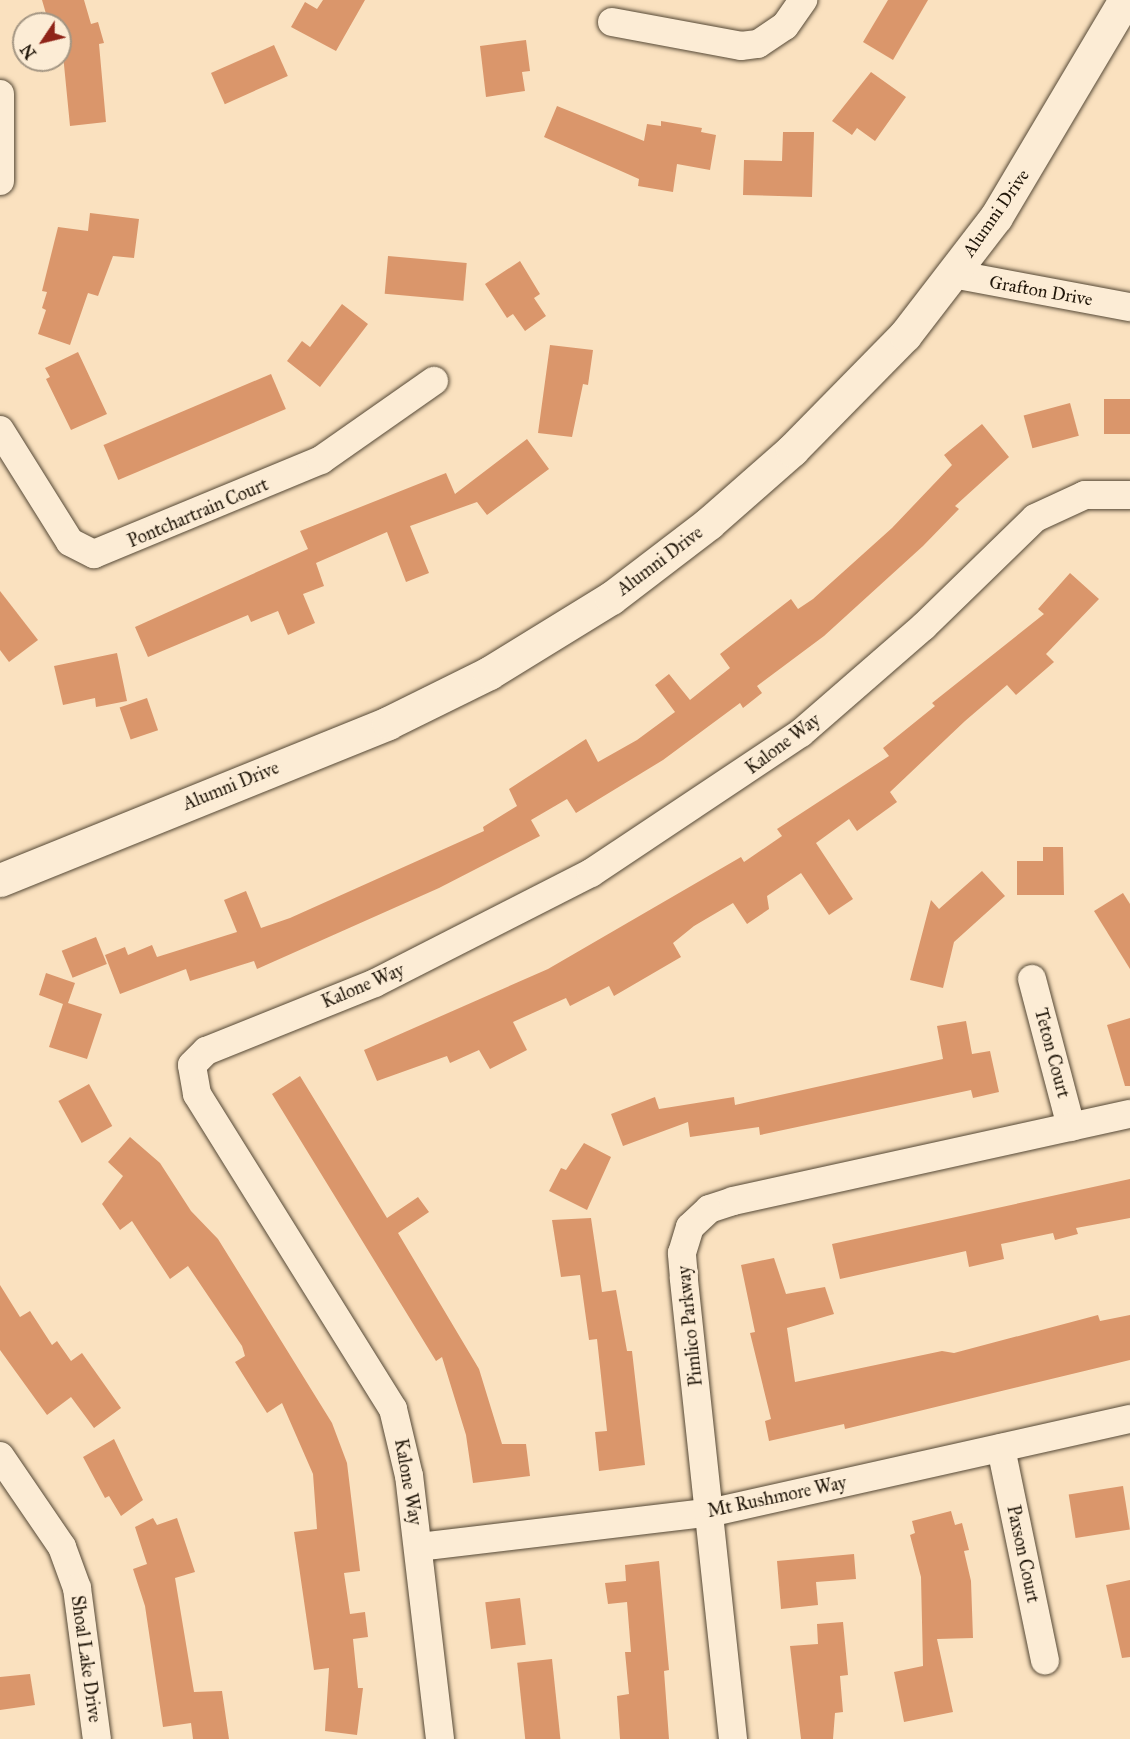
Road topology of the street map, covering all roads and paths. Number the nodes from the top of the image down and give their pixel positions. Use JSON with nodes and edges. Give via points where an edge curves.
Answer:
{"nodes":[{"id":1,"x":804,"y":0,"type":"edge"},
{"id":2,"x":1125,"y":0,"type":"edge"},
{"id":3,"x":612,"y":22,"type":"dead end"},
{"id":4,"x":0,"y":93,"type":"edge"},
{"id":5,"x":0,"y":181,"type":"edge"},
{"id":6,"x":953,"y":274,"type":"junction"},
{"id":7,"x":1130,"y":307,"type":"edge"},
{"id":8,"x":434,"y":381,"type":"dead end"},
{"id":9,"x":0,"y":430,"type":"edge"},
{"id":10,"x":1130,"y":495,"type":"edge"},
{"id":11,"x":0,"y":880,"type":"edge"},
{"id":12,"x":1032,"y":979,"type":"dead end"},
{"id":13,"x":1130,"y":1114,"type":"edge"},
{"id":14,"x":1071,"y":1127,"type":"junction"},
{"id":15,"x":1130,"y":1419,"type":"edge"},
{"id":16,"x":1001,"y":1448,"type":"junction"},
{"id":17,"x":0,"y":1456,"type":"edge"},
{"id":18,"x":712,"y":1512,"type":"junction"},
{"id":19,"x":419,"y":1547,"type":"junction"},
{"id":20,"x":1044,"y":1661,"type":"dead end"},
{"id":21,"x":97,"y":1739,"type":"edge"},
{"id":22,"x":440,"y":1739,"type":"edge"},
{"id":23,"x":733,"y":1739,"type":"edge"}],
"edges":[{"from":1,"to":3,"type":"street","via":[[784,26],[758,44],[741,46]]},
{"from":2,"to":6,"type":"street","name":"Alumni Drive","via":[[1002,208]]},
{"from":4,"to":5,"type":"street"},
{"from":6,"to":7,"type":"street","name":"Grafton Drive"},
{"from":6,"to":11,"type":"street","name":"Alumni Drive","via":[[905,335],[792,450],[709,523],[611,598],[489,673],[388,723]]},
{"from":8,"to":9,"type":"street","name":"Pontchartrain Court","via":[[321,460],[94,554],[70,542]]},
{"from":10,"to":19,"type":"street","name":"Kalone Way","via":[[1085,495],[1035,518],[923,627],[801,733],[591,873],[375,983],[206,1051],[192,1065],[197,1094],[393,1409]]},
{"from":12,"to":14,"type":"street","name":"Teton Court"},
{"from":13,"to":14,"type":"street","name":"Pimlico Parkway"},
{"from":14,"to":18,"type":"street","name":"Pimlico Parkway","via":[[733,1201],[697,1217],[684,1243],[683,1262]]},
{"from":15,"to":16,"type":"street","name":"Mt Rushmore Way"},
{"from":16,"to":18,"type":"street","name":"Mt Rushmore Way"},
{"from":16,"to":20,"type":"street","name":"Paxson Court"},
{"from":17,"to":21,"type":"street","name":"Shoal Lake Drive","via":[[62,1547],[76,1588]]},
{"from":18,"to":19,"type":"street","name":"Mt Rushmore Way"},
{"from":18,"to":23,"type":"street","name":"Pimlico Parkway"},
{"from":19,"to":22,"type":"street","name":"Kalone Way"}]}
